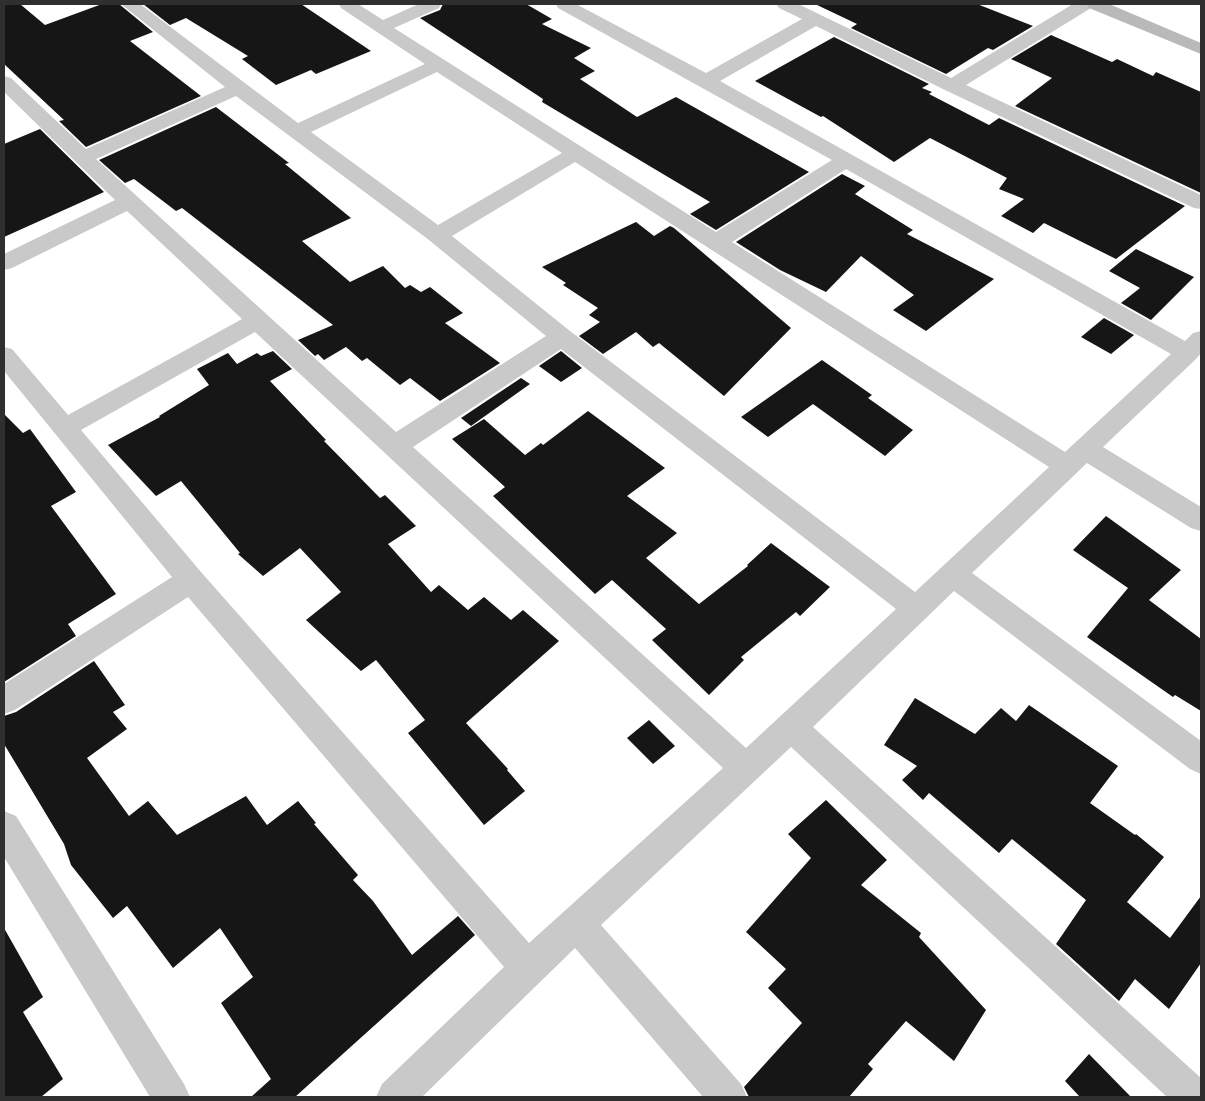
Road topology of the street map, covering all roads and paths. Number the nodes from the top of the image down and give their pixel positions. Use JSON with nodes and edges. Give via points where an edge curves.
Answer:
{"nodes":[{"id":1,"x":130,"y":4,"type":"edge"},
{"id":2,"x":347,"y":4,"type":"edge"},
{"id":3,"x":433,"y":4,"type":"edge"},
{"id":4,"x":564,"y":4,"type":"edge"},
{"id":5,"x":785,"y":4,"type":"edge"},
{"id":6,"x":1085,"y":4,"type":"edge"},
{"id":7,"x":1095,"y":4,"type":"edge"},
{"id":8,"x":815,"y":19,"type":"junction"},
{"id":9,"x":382,"y":27,"type":"junction"},
{"id":10,"x":1201,"y":49,"type":"edge"},
{"id":11,"x":438,"y":65,"type":"junction"},
{"id":12,"x":706,"y":81,"type":"junction"},
{"id":13,"x":4,"y":82,"type":"edge"},
{"id":14,"x":952,"y":86,"type":"junction"},
{"id":15,"x":238,"y":88,"type":"junction"},
{"id":16,"x":298,"y":131,"type":"junction"},
{"id":17,"x":576,"y":153,"type":"junction"},
{"id":18,"x":83,"y":158,"type":"junction"},
{"id":19,"x":846,"y":160,"type":"junction"},
{"id":20,"x":128,"y":202,"type":"junction"},
{"id":21,"x":1201,"y":203,"type":"edge"},
{"id":22,"x":437,"y":235,"type":"junction"},
{"id":23,"x":718,"y":241,"type":"junction"},
{"id":24,"x":4,"y":263,"type":"edge"},
{"id":25,"x":258,"y":320,"type":"junction"},
{"id":26,"x":562,"y":337,"type":"junction"},
{"id":27,"x":1198,"y":343,"type":"edge"},
{"id":28,"x":4,"y":355,"type":"edge"},
{"id":29,"x":65,"y":428,"type":"junction"},
{"id":30,"x":395,"y":446,"type":"junction"},
{"id":31,"x":1076,"y":457,"type":"junction"},
{"id":32,"x":1201,"y":520,"type":"edge"},
{"id":33,"x":953,"y":574,"type":"junction"},
{"id":34,"x":191,"y":580,"type":"junction"},
{"id":35,"x":915,"y":608,"type":"junction"},
{"id":36,"x":4,"y":700,"type":"edge"},
{"id":37,"x":791,"y":727,"type":"junction"},
{"id":38,"x":1201,"y":759,"type":"edge"},
{"id":39,"x":746,"y":770,"type":"junction"},
{"id":40,"x":4,"y":827,"type":"edge"},
{"id":41,"x":577,"y":924,"type":"junction"},
{"id":42,"x":528,"y":968,"type":"junction"},
{"id":43,"x":171,"y":1097,"type":"edge"},
{"id":44,"x":395,"y":1097,"type":"edge"},
{"id":45,"x":728,"y":1097,"type":"edge"},
{"id":46,"x":1194,"y":1097,"type":"edge"}],
"edges":[{"from":1,"to":15,"type":"street"},
{"from":2,"to":9,"type":"street"},
{"from":3,"to":9,"type":"street"},
{"from":4,"to":12,"type":"street"},
{"from":5,"to":8,"type":"street"},
{"from":6,"to":14,"type":"street"},
{"from":7,"to":10,"type":"street"},
{"from":8,"to":12,"type":"street"},
{"from":8,"to":14,"type":"street"},
{"from":9,"to":11,"type":"street"},
{"from":11,"to":16,"type":"street"},
{"from":11,"to":17,"type":"street"},
{"from":12,"to":19,"type":"street"},
{"from":13,"to":18,"type":"street"},
{"from":14,"to":21,"type":"street"},
{"from":15,"to":16,"type":"street"},
{"from":15,"to":18,"type":"street"},
{"from":16,"to":22,"type":"street"},
{"from":17,"to":22,"type":"street"},
{"from":17,"to":23,"type":"street"},
{"from":18,"to":20,"type":"street"},
{"from":19,"to":23,"type":"street"},
{"from":19,"to":27,"type":"street"},
{"from":20,"to":24,"type":"street"},
{"from":20,"to":25,"type":"street"},
{"from":22,"to":26,"type":"street"},
{"from":23,"to":31,"type":"street"},
{"from":25,"to":29,"type":"street"},
{"from":25,"to":30,"type":"street"},
{"from":26,"to":30,"type":"street"},
{"from":26,"to":35,"type":"street"},
{"from":27,"to":31,"type":"street"},
{"from":28,"to":29,"type":"street"},
{"from":29,"to":34,"type":"street"},
{"from":30,"to":39,"type":"street"},
{"from":31,"to":32,"type":"street"},
{"from":31,"to":33,"type":"street"},
{"from":33,"to":35,"type":"street"},
{"from":33,"to":38,"type":"street"},
{"from":34,"to":36,"type":"street"},
{"from":34,"to":42,"type":"street"},
{"from":35,"to":37,"type":"street"},
{"from":37,"to":39,"type":"street"},
{"from":37,"to":46,"type":"street"},
{"from":39,"to":41,"type":"street"},
{"from":40,"to":43,"type":"street"},
{"from":41,"to":42,"type":"street"},
{"from":41,"to":45,"type":"street"},
{"from":42,"to":44,"type":"street"}]}
